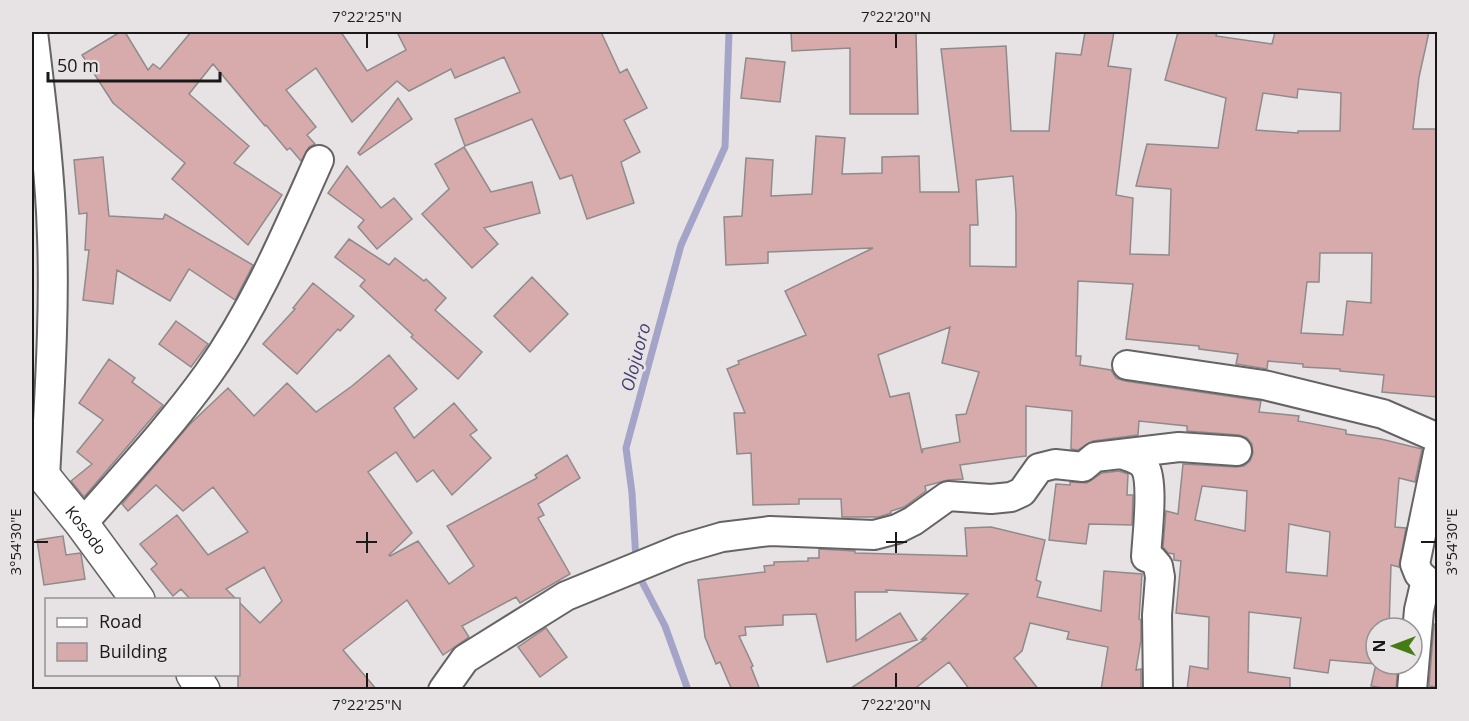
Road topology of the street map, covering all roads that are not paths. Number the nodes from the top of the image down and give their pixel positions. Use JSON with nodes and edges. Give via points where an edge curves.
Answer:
{"nodes":[{"id":1,"x":33,"y":32,"type":"edge"},
{"id":2,"x":319,"y":160,"type":"dead end"},
{"id":3,"x":1127,"y":365,"type":"dead end"},
{"id":4,"x":1437,"y":438,"type":"edge"},
{"id":5,"x":1237,"y":451,"type":"dead end"},
{"id":6,"x":1437,"y":453,"type":"edge"},
{"id":7,"x":1121,"y":454,"type":"junction"},
{"id":8,"x":38,"y":470,"type":"edge"},
{"id":9,"x":82,"y":524,"type":"junction"},
{"id":10,"x":137,"y":598,"type":"edge"},
{"id":11,"x":193,"y":676,"type":"edge"},
{"id":12,"x":203,"y":690,"type":"edge"},
{"id":13,"x":443,"y":690,"type":"edge"},
{"id":14,"x":1158,"y":690,"type":"edge"},
{"id":15,"x":1412,"y":690,"type":"edge"}],
"edges":[{"from":1,"to":8,"type":"street","via":[[52,237],[52,317]]},
{"from":2,"to":9,"type":"street","via":[[262,286],[208,374]]},
{"from":3,"to":4,"type":"street","via":[[1264,385],[1383,414]]},
{"from":5,"to":7,"type":"street","via":[[1179,447]]},
{"from":6,"to":15,"type":"street","via":[[1415,564],[1426,580],[1419,610]]},
{"from":7,"to":13,"type":"street","via":[[1095,457],[1083,467],[1055,464],[1039,468],[1022,492],[1011,497],[948,496],[913,521],[874,535],[770,531],[722,537],[681,549],[566,596],[465,659]]},
{"from":7,"to":14,"type":"street","via":[[1145,467],[1149,486],[1146,557],[1158,566],[1160,577]]},
{"from":8,"to":9,"type":"main road","name":"Kosodo"},
{"from":9,"to":10,"type":"main road","name":"Kosodo"},
{"from":11,"to":12,"type":"main road"}]}
